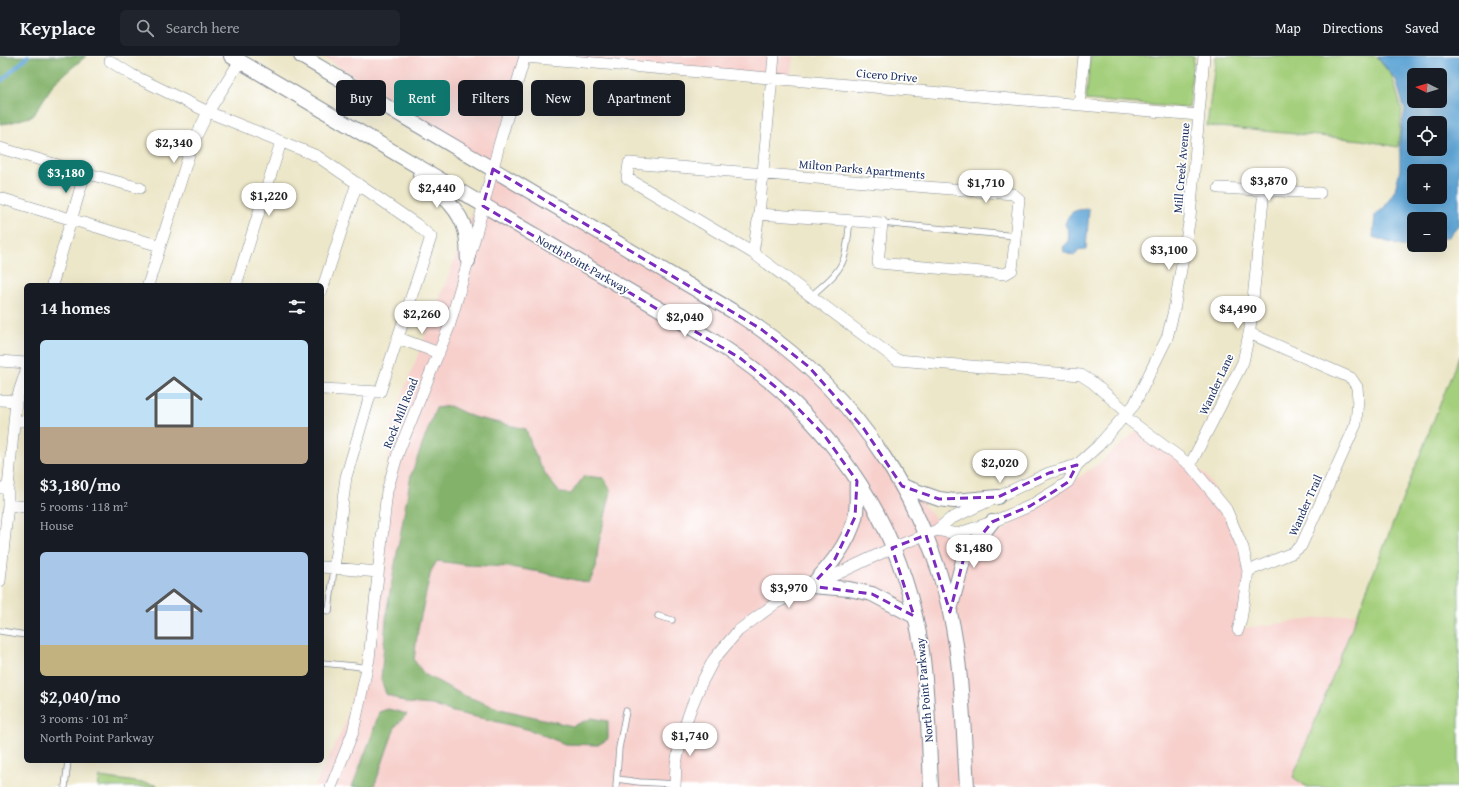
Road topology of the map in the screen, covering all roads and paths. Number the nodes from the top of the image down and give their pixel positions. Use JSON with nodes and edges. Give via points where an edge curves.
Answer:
{"nodes":[{"id":1,"x":301,"y":56,"type":"edge"},
{"id":2,"x":774,"y":56,"type":"edge"},
{"id":3,"x":1084,"y":56,"type":"edge"},
{"id":4,"x":1204,"y":56,"type":"edge"},
{"id":5,"x":525,"y":57,"type":"edge"},
{"id":6,"x":238,"y":58,"type":"edge"},
{"id":7,"x":110,"y":61,"type":"dead end"},
{"id":8,"x":772,"y":78,"type":"junction"},
{"id":9,"x":1079,"y":105,"type":"junction"},
{"id":10,"x":208,"y":112,"type":"junction"},
{"id":11,"x":1198,"y":115,"type":"junction"},
{"id":12,"x":280,"y":142,"type":"junction"},
{"id":13,"x":0,"y":148,"type":"edge"},
{"id":14,"x":404,"y":159,"type":"junction"},
{"id":15,"x":493,"y":168,"type":"junction"},
{"id":16,"x":85,"y":172,"type":"junction"},
{"id":17,"x":763,"y":174,"type":"junction"},
{"id":18,"x":357,"y":183,"type":"junction"},
{"id":19,"x":140,"y":188,"type":"dead end"},
{"id":20,"x":1219,"y":188,"type":"dead end"},
{"id":21,"x":1264,"y":190,"type":"junction"},
{"id":22,"x":1320,"y":193,"type":"dead end"},
{"id":23,"x":0,"y":198,"type":"edge"},
{"id":24,"x":483,"y":206,"type":"junction"},
{"id":25,"x":759,"y":214,"type":"junction"},
{"id":26,"x":71,"y":219,"type":"junction"},
{"id":27,"x":850,"y":221,"type":"junction"},
{"id":28,"x":882,"y":223,"type":"junction"},
{"id":29,"x":1016,"y":236,"type":"junction"},
{"id":30,"x":160,"y":246,"type":"junction"},
{"id":31,"x":753,"y":253,"type":"junction"},
{"id":32,"x":468,"y":260,"type":"junction"},
{"id":33,"x":53,"y":283,"type":"edge"},
{"id":34,"x":149,"y":283,"type":"edge"},
{"id":35,"x":237,"y":283,"type":"edge"},
{"id":36,"x":324,"y":284,"type":"edge"},
{"id":37,"x":811,"y":296,"type":"junction"},
{"id":38,"x":1249,"y":333,"type":"junction"},
{"id":39,"x":398,"y":338,"type":"junction"},
{"id":40,"x":439,"y":353,"type":"junction"},
{"id":41,"x":0,"y":361,"type":"edge"},
{"id":42,"x":24,"y":364,"type":"edge"},
{"id":43,"x":24,"y":377,"type":"edge"},
{"id":44,"x":324,"y":389,"type":"edge"},
{"id":45,"x":371,"y":392,"type":"junction"},
{"id":46,"x":0,"y":400,"type":"edge"},
{"id":47,"x":16,"y":401,"type":"junction"},
{"id":48,"x":1126,"y":415,"type":"junction"},
{"id":49,"x":14,"y":421,"type":"junction"},
{"id":50,"x":24,"y":422,"type":"edge"},
{"id":51,"x":1190,"y":465,"type":"junction"},
{"id":52,"x":1077,"y":466,"type":"junction"},
{"id":53,"x":857,"y":480,"type":"junction"},
{"id":54,"x":902,"y":486,"type":"junction"},
{"id":55,"x":4,"y":488,"type":"edge"},
{"id":56,"x":998,"y":497,"type":"junction"},
{"id":57,"x":8,"y":506,"type":"junction"},
{"id":58,"x":24,"y":507,"type":"edge"},
{"id":59,"x":992,"y":522,"type":"junction"},
{"id":60,"x":932,"y":532,"type":"junction"},
{"id":61,"x":892,"y":548,"type":"junction"},
{"id":62,"x":324,"y":567,"type":"edge"},
{"id":63,"x":334,"y":568,"type":"junction"},
{"id":64,"x":1248,"y":571,"type":"junction"},
{"id":65,"x":378,"y":572,"type":"junction"},
{"id":66,"x":0,"y":581,"type":"edge"},
{"id":67,"x":812,"y":586,"type":"junction"},
{"id":68,"x":324,"y":610,"type":"edge"},
{"id":69,"x":950,"y":612,"type":"junction"},
{"id":70,"x":658,"y":616,"type":"dead end"},
{"id":71,"x":914,"y":616,"type":"junction"},
{"id":72,"x":672,"y":620,"type":"dead end"},
{"id":73,"x":1238,"y":630,"type":"dead end"},
{"id":74,"x":0,"y":631,"type":"edge"},
{"id":75,"x":24,"y":635,"type":"edge"},
{"id":76,"x":324,"y":663,"type":"edge"},
{"id":77,"x":367,"y":668,"type":"junction"},
{"id":78,"x":626,"y":711,"type":"dead end"},
{"id":79,"x":68,"y":763,"type":"edge"},
{"id":80,"x":616,"y":779,"type":"junction"},
{"id":81,"x":675,"y":785,"type":"edge"},
{"id":82,"x":65,"y":787,"type":"edge"},
{"id":83,"x":331,"y":787,"type":"edge"},
{"id":84,"x":616,"y":787,"type":"edge"},
{"id":85,"x":931,"y":787,"type":"edge"},
{"id":86,"x":967,"y":787,"type":"edge"}],
"edges":[{"from":1,"to":15,"type":"street"},
{"from":2,"to":8,"type":"street"},
{"from":3,"to":9,"type":"street"},
{"from":4,"to":11,"type":"street","name":"Mill Creek Avenue"},
{"from":5,"to":8,"type":"street","name":"Cicero Drive"},
{"from":5,"to":15,"type":"street","name":"Rock Mill Road"},
{"from":6,"to":10,"type":"street"},
{"from":6,"to":14,"type":"street","name":"North Point Parkway"},
{"from":7,"to":10,"type":"street","via":[[132,75]]},
{"from":8,"to":9,"type":"street","name":"Cicero Drive"},
{"from":8,"to":17,"type":"street"},
{"from":9,"to":11,"type":"street","name":"Cicero Drive"},
{"from":10,"to":12,"type":"street"},
{"from":10,"to":30,"type":"street","via":[[192,145]]},
{"from":11,"to":48,"type":"street","name":"Mill Creek Avenue","via":[[1190,217],[1174,310],[1166,338],[1134,405]]},
{"from":12,"to":18,"type":"street","via":[[317,156]]},
{"from":12,"to":35,"type":"street"},
{"from":13,"to":16,"type":"street"},
{"from":14,"to":24,"type":"street","name":"North Point Parkway"},
{"from":14,"to":32,"type":"street","via":[[453,206],[461,218]]},
{"from":15,"to":24,"type":"street","name":"Rock Mill Road"},
{"from":15,"to":54,"type":"street","via":[[741,316],[779,342],[809,367],[848,408]]},
{"from":16,"to":19,"type":"street"},
{"from":16,"to":26,"type":"street"},
{"from":17,"to":25,"type":"street"},
{"from":17,"to":29,"type":"street","name":"Milton Parks Apartments","via":[[1013,194],[1019,200]]},
{"from":17,"to":31,"type":"street","name":"Milton Parks Apartments","via":[[629,163],[627,178]]},
{"from":18,"to":36,"type":"street"},
{"from":18,"to":39,"type":"street","via":[[430,236]]},
{"from":20,"to":21,"type":"street"},
{"from":21,"to":22,"type":"street"},
{"from":21,"to":38,"type":"street","name":"Wander Lane"},
{"from":23,"to":26,"type":"street"},
{"from":24,"to":32,"type":"street","name":"Rock Mill Road"},
{"from":24,"to":53,"type":"street","name":"North Point Parkway","via":[[665,311],[740,358],[795,404],[824,435]]},
{"from":25,"to":27,"type":"street"},
{"from":25,"to":31,"type":"street"},
{"from":26,"to":30,"type":"street"},
{"from":26,"to":33,"type":"street"},
{"from":27,"to":28,"type":"street"},
{"from":27,"to":37,"type":"lane","via":[[844,260],[835,274]]},
{"from":28,"to":29,"type":"lane"},
{"from":28,"to":29,"type":"street","name":"Milton Parks Apartments","via":[[878,264],[1005,274],[1012,270]]},
{"from":30,"to":34,"type":"street"},
{"from":31,"to":37,"type":"street","name":"Milton Parks Apartments"},
{"from":32,"to":40,"type":"street","name":"Rock Mill Road"},
{"from":37,"to":48,"type":"street","name":"Milton Parks Apartments","via":[[897,360],[1081,375],[1092,382]]},
{"from":38,"to":51,"type":"street","name":"Wander Lane","via":[[1243,362]]},
{"from":38,"to":64,"type":"street","name":"Wander Trail","via":[[1351,378],[1357,387],[1358,399],[1356,424],[1301,546],[1292,553]]},
{"from":39,"to":40,"type":"street"},
{"from":39,"to":45,"type":"street","via":[[380,392]]},
{"from":40,"to":65,"type":"street","name":"Rock Mill Road","via":[[398,453],[387,491]]},
{"from":41,"to":42,"type":"street"},
{"from":43,"to":47,"type":"street"},
{"from":44,"to":45,"type":"street"},
{"from":45,"to":63,"type":"street","via":[[346,477]]},
{"from":46,"to":47,"type":"street"},
{"from":47,"to":49,"type":"street"},
{"from":48,"to":51,"type":"street"},
{"from":48,"to":52,"type":"street","name":"Mill Creek Avenue"},
{"from":49,"to":50,"type":"street"},
{"from":49,"to":55,"type":"street"},
{"from":51,"to":64,"type":"street","via":[[1226,509],[1243,548]]},
{"from":52,"to":56,"type":"street","name":"Mill Creek Avenue","via":[[1049,473]]},
{"from":52,"to":59,"type":"street","name":"Mill Creek Avenue","via":[[1068,482],[1053,492],[1030,506]]},
{"from":53,"to":61,"type":"street","name":"North Point Parkway","via":[[877,513]]},
{"from":53,"to":67,"type":"street","via":[[855,517],[850,532],[834,561]]},
{"from":54,"to":56,"type":"street","via":[[939,499],[954,501]]},
{"from":54,"to":60,"type":"street"},
{"from":55,"to":57,"type":"street"},
{"from":56,"to":60,"type":"street","name":"Mill Creek Avenue","via":[[950,519]]},
{"from":57,"to":58,"type":"street"},
{"from":57,"to":66,"type":"street"},
{"from":59,"to":60,"type":"street","name":"Mill Creek Avenue","via":[[957,534]]},
{"from":59,"to":69,"type":"street","via":[[964,557]]},
{"from":60,"to":61,"type":"street"},
{"from":60,"to":69,"type":"street","via":[[937,565]]},
{"from":61,"to":67,"type":"street"},
{"from":61,"to":71,"type":"street","name":"North Point Parkway","via":[[910,597]]},
{"from":62,"to":63,"type":"street"},
{"from":63,"to":65,"type":"street"},
{"from":63,"to":68,"type":"lane","via":[[329,611]]},
{"from":64,"to":73,"type":"street"},
{"from":65,"to":77,"type":"street","name":"Rock Mill Road"},
{"from":67,"to":71,"type":"street","via":[[872,594]]},
{"from":67,"to":81,"type":"street","via":[[776,603],[738,631],[714,659],[696,696],[682,734]]},
{"from":69,"to":86,"type":"street","via":[[959,667]]},
{"from":70,"to":72,"type":"lane"},
{"from":71,"to":85,"type":"street","name":"North Point Parkway","via":[[922,651]]},
{"from":74,"to":75,"type":"lane"},
{"from":76,"to":77,"type":"lane"},
{"from":77,"to":83,"type":"street","name":"Rock Mill Road","via":[[353,732]]},
{"from":78,"to":80,"type":"lane"},
{"from":79,"to":82,"type":"lane"},
{"from":80,"to":81,"type":"lane"},
{"from":80,"to":84,"type":"lane"}]}
